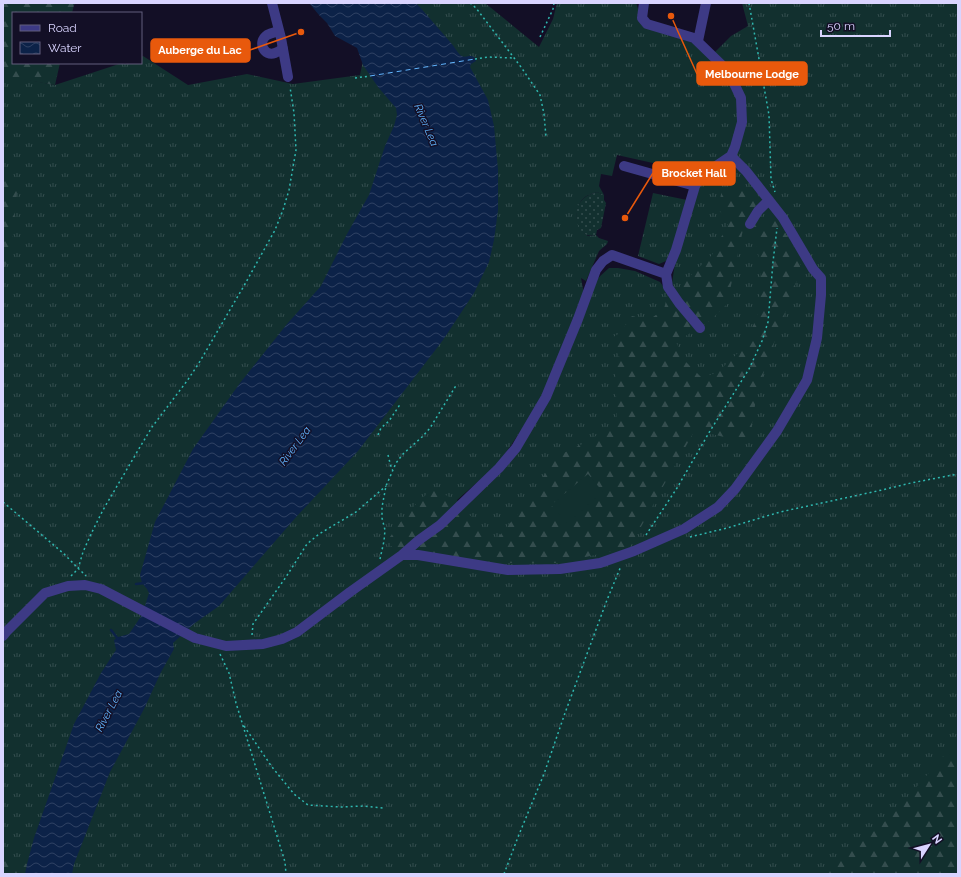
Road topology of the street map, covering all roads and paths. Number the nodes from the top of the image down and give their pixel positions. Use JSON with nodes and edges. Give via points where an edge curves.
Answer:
{"nodes":[{"id":1,"x":272,"y":3,"type":"edge"},
{"id":2,"x":470,"y":3,"type":"edge"},
{"id":3,"x":554,"y":3,"type":"edge"},
{"id":4,"x":644,"y":3,"type":"edge"},
{"id":5,"x":706,"y":3,"type":"edge"},
{"id":6,"x":749,"y":3,"type":"edge"},
{"id":7,"x":279,"y":31,"type":"junction"},
{"id":8,"x":540,"y":37,"type":"dead end"},
{"id":9,"x":698,"y":41,"type":"junction"},
{"id":10,"x":283,"y":48,"type":"junction"},
{"id":11,"x":514,"y":58,"type":"junction"},
{"id":12,"x":475,"y":59,"type":"dead end"},
{"id":13,"x":370,"y":76,"type":"dead end"},
{"id":14,"x":288,"y":77,"type":"joint"},
{"id":15,"x":356,"y":78,"type":"dead end"},
{"id":16,"x":546,"y":137,"type":"dead end"},
{"id":17,"x":731,"y":156,"type":"junction"},
{"id":18,"x":624,"y":166,"type":"dead end"},
{"id":19,"x":696,"y":186,"type":"junction"},
{"id":20,"x":773,"y":198,"type":"junction"},
{"id":21,"x":783,"y":218,"type":"junction"},
{"id":22,"x":750,"y":224,"type":"dead end"},
{"id":23,"x":666,"y":274,"type":"junction"},
{"id":24,"x":700,"y":328,"type":"dead end"},
{"id":25,"x":457,"y":384,"type":"dead end"},
{"id":26,"x":401,"y":403,"type":"dead end"},
{"id":27,"x":378,"y":435,"type":"dead end"},
{"id":28,"x":388,"y":455,"type":"dead end"},
{"id":29,"x":393,"y":472,"type":"junction"},
{"id":30,"x":958,"y":474,"type":"edge"},
{"id":31,"x":386,"y":486,"type":"junction"},
{"id":32,"x":3,"y":502,"type":"edge"},
{"id":33,"x":643,"y":539,"type":"dead end"},
{"id":34,"x":684,"y":539,"type":"dead end"},
{"id":35,"x":402,"y":555,"type":"junction"},
{"id":36,"x":380,"y":560,"type":"dead end"},
{"id":37,"x":621,"y":564,"type":"dead end"},
{"id":38,"x":78,"y":569,"type":"junction"},
{"id":39,"x":58,"y":589,"type":"junction"},
{"id":40,"x":101,"y":589,"type":"junction"},
{"id":41,"x":3,"y":636,"type":"edge"},
{"id":42,"x":212,"y":643,"type":"junction"},
{"id":43,"x":253,"y":645,"type":"junction"},
{"id":44,"x":243,"y":725,"type":"junction"},
{"id":45,"x":383,"y":808,"type":"dead end"},
{"id":46,"x":286,"y":874,"type":"edge"},
{"id":47,"x":504,"y":874,"type":"edge"}],
"edges":[{"from":1,"to":7,"type":"lane"},
{"from":2,"to":11,"type":"path"},
{"from":3,"to":8,"type":"path"},
{"from":4,"to":9,"type":"lane","via":[[642,18],[647,24]]},
{"from":5,"to":9,"type":"lane"},
{"from":6,"to":20,"type":"path","via":[[769,115]]},
{"from":7,"to":10,"type":"lane"},
{"from":7,"to":10,"type":"lane","via":[[268,35],[262,43],[266,52],[272,54]]},
{"from":9,"to":17,"type":"lane","via":[[728,71],[741,98],[742,122]]},
{"from":10,"to":14,"type":"lane"},
{"from":11,"to":12,"type":"path"},
{"from":11,"to":16,"type":"path","via":[[540,95]]},
{"from":13,"to":15,"type":"path"},
{"from":14,"to":38,"type":"path","via":[[294,113],[296,150],[289,190],[275,230],[199,363],[152,427],[110,498],[91,534]]},
{"from":17,"to":19,"type":"lane","via":[[700,177]]},
{"from":17,"to":20,"type":"lane"},
{"from":18,"to":19,"type":"lane"},
{"from":19,"to":23,"type":"lane"},
{"from":20,"to":21,"type":"lane"},
{"from":20,"to":22,"type":"lane","via":[[758,211]]},
{"from":21,"to":33,"type":"path","via":[[777,228],[768,322],[762,341],[749,369]]},
{"from":21,"to":35,"type":"lane","via":[[820,278],[821,295],[813,358],[807,380],[777,431],[735,489],[718,507],[684,529],[634,551],[600,562],[560,569],[508,570],[418,555]]},
{"from":23,"to":24,"type":"lane","via":[[668,287]]},
{"from":23,"to":35,"type":"lane","via":[[612,256],[603,261],[596,270],[546,397],[516,448],[440,525]]},
{"from":25,"to":29,"type":"path","via":[[430,428],[403,454]]},
{"from":26,"to":27,"type":"path"},
{"from":28,"to":29,"type":"path"},
{"from":29,"to":31,"type":"path"},
{"from":30,"to":34,"type":"path","via":[[780,512]]},
{"from":31,"to":36,"type":"path","via":[[382,507],[385,530]]},
{"from":31,"to":43,"type":"path","via":[[356,512],[319,534],[308,544],[253,624]]},
{"from":32,"to":38,"type":"path"},
{"from":35,"to":43,"type":"lane","via":[[297,632],[282,639]]},
{"from":37,"to":47,"type":"path","via":[[544,774]]},
{"from":38,"to":39,"type":"path"},
{"from":38,"to":40,"type":"path"},
{"from":39,"to":40,"type":"lane","via":[[85,585]]},
{"from":39,"to":41,"type":"lane","via":[[45,593]]},
{"from":40,"to":42,"type":"lane","via":[[195,638]]},
{"from":42,"to":43,"type":"lane","via":[[226,646]]},
{"from":42,"to":44,"type":"path","via":[[229,672]]},
{"from":44,"to":45,"type":"path","via":[[272,767],[294,794],[308,805]]},
{"from":44,"to":46,"type":"path","via":[[285,862]]}]}
